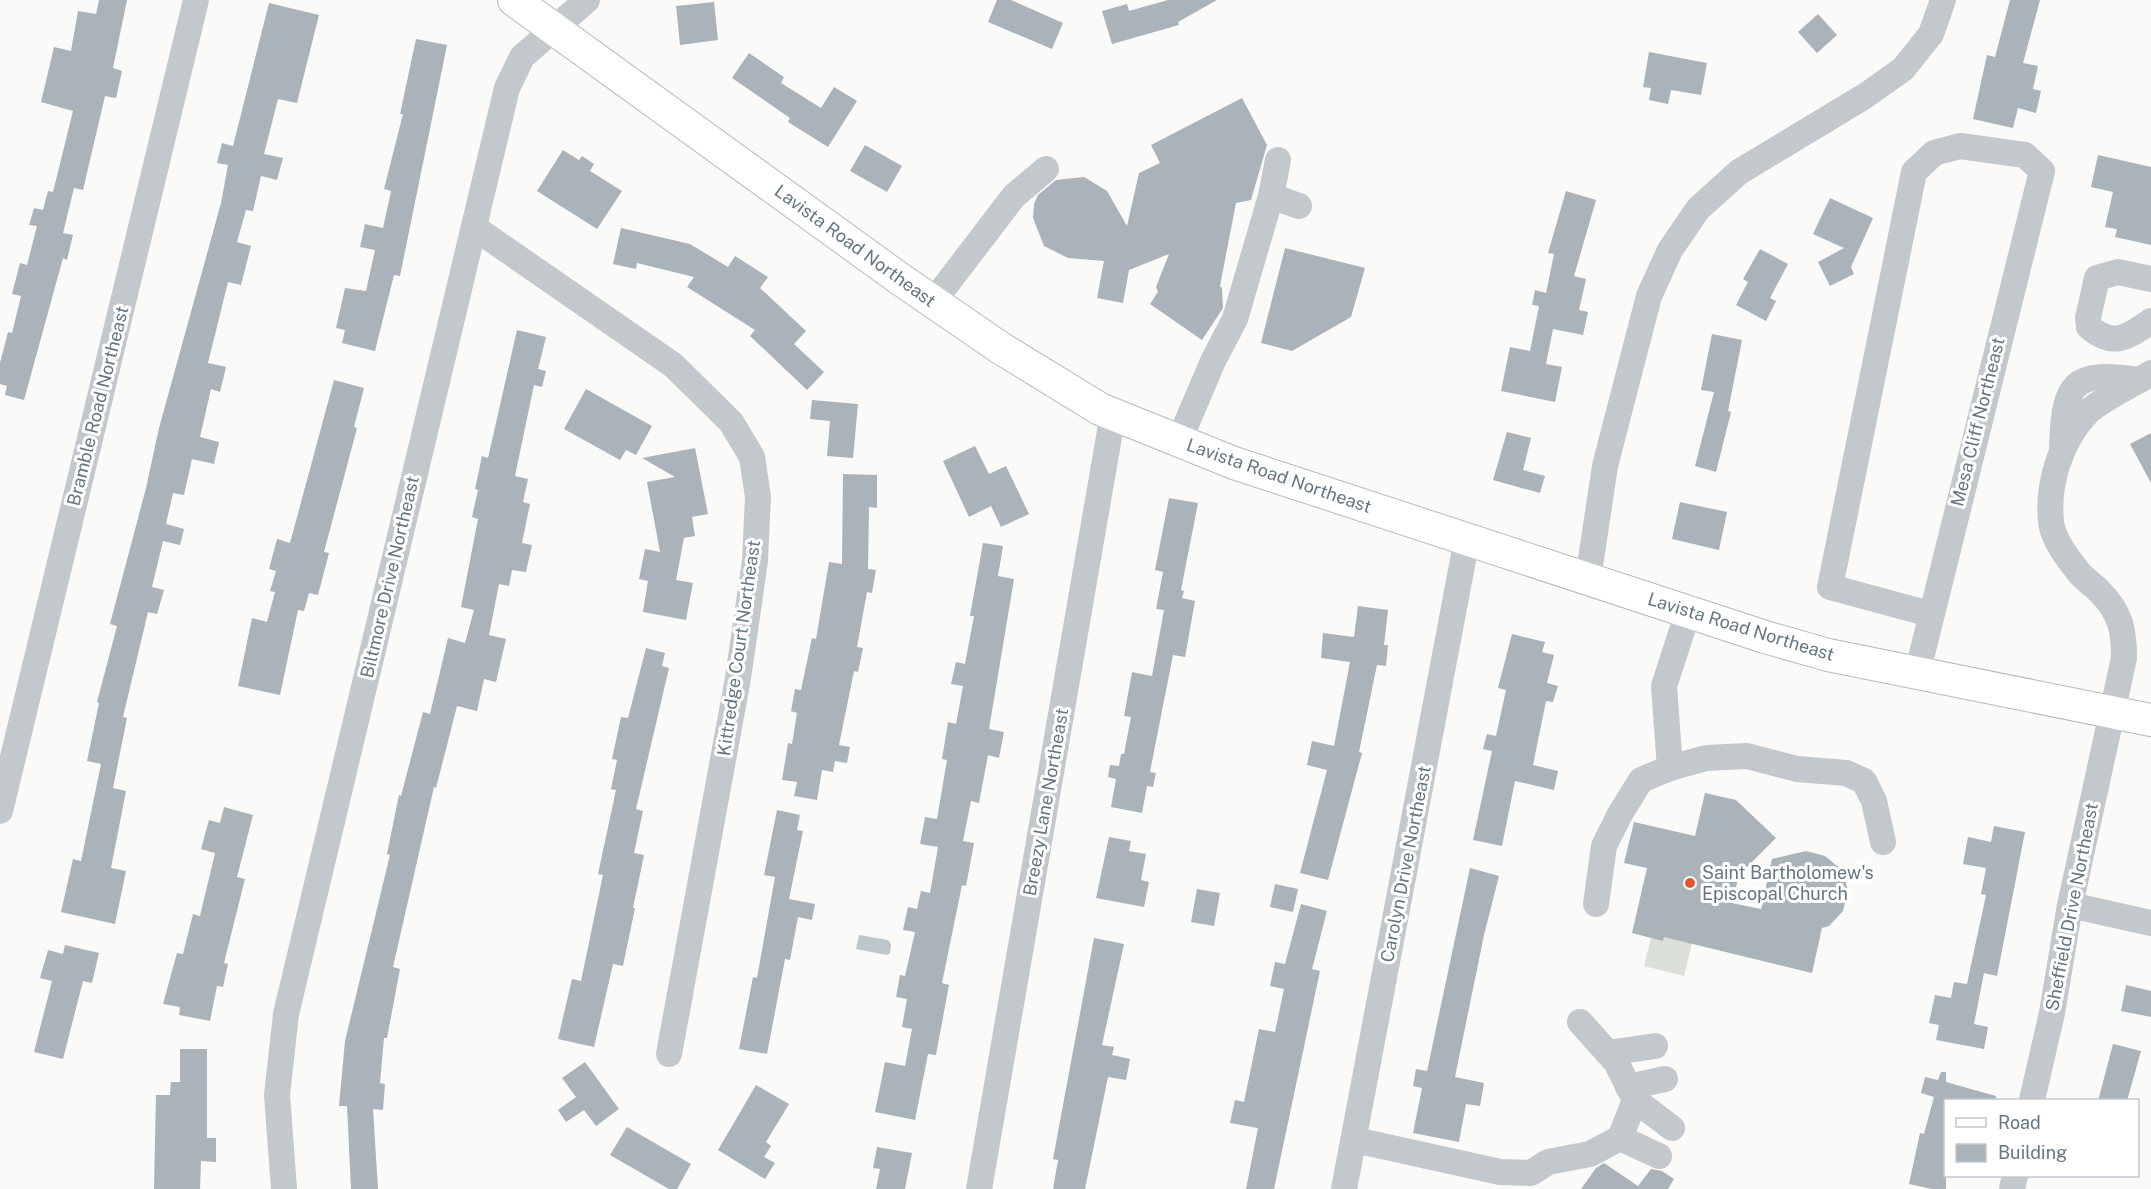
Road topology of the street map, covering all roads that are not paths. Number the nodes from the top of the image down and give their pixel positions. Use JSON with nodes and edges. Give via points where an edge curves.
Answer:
{"nodes":[{"id":1,"x":196,"y":0,"type":"edge"},
{"id":2,"x":514,"y":0,"type":"edge"},
{"id":3,"x":586,"y":0,"type":"edge"},
{"id":4,"x":1943,"y":0,"type":"edge"},
{"id":5,"x":553,"y":28,"type":"junction"},
{"id":6,"x":1278,"y":160,"type":"dead end"},
{"id":7,"x":1046,"y":169,"type":"dead end"},
{"id":8,"x":1271,"y":196,"type":"junction"},
{"id":9,"x":1299,"y":206,"type":"dead end"},
{"id":10,"x":475,"y":228,"type":"junction"},
{"id":11,"x":2151,"y":279,"type":"edge"},
{"id":12,"x":933,"y":302,"type":"junction"},
{"id":13,"x":2151,"y":321,"type":"edge"},
{"id":14,"x":2146,"y":377,"type":"edge"},
{"id":15,"x":1115,"y":416,"type":"junction"},
{"id":16,"x":1179,"y":441,"type":"junction"},
{"id":17,"x":1467,"y":539,"type":"junction"},
{"id":18,"x":1588,"y":579,"type":"junction"},
{"id":19,"x":1688,"y":612,"type":"junction"},
{"id":20,"x":1930,"y":614,"type":"junction"},
{"id":21,"x":1917,"y":674,"type":"junction"},
{"id":22,"x":2113,"y":713,"type":"junction"},
{"id":23,"x":2151,"y":720,"type":"edge"},
{"id":24,"x":1670,"y":768,"type":"junction"},
{"id":25,"x":0,"y":811,"type":"edge"},
{"id":26,"x":1883,"y":842,"type":"dead end"},
{"id":27,"x":1596,"y":904,"type":"dead end"},
{"id":28,"x":2070,"y":905,"type":"junction"},
{"id":29,"x":2151,"y":923,"type":"edge"},
{"id":30,"x":1580,"y":1022,"type":"dead end"},
{"id":31,"x":1655,"y":1046,"type":"dead end"},
{"id":32,"x":1608,"y":1053,"type":"junction"},
{"id":33,"x":669,"y":1054,"type":"dead end"},
{"id":34,"x":1665,"y":1079,"type":"dead end"},
{"id":35,"x":1631,"y":1093,"type":"junction"},
{"id":36,"x":2032,"y":1099,"type":"edge"},
{"id":37,"x":1672,"y":1128,"type":"dead end"},
{"id":38,"x":1620,"y":1138,"type":"junction"},
{"id":39,"x":1355,"y":1140,"type":"junction"},
{"id":40,"x":1659,"y":1156,"type":"dead end"},
{"id":41,"x":284,"y":1189,"type":"edge"},
{"id":42,"x":979,"y":1189,"type":"edge"},
{"id":43,"x":1344,"y":1189,"type":"edge"}],
"edges":[{"from":1,"to":25,"type":"street","name":"Bramble Road Northeast"},
{"from":2,"to":5,"type":"main road","name":"Lavista Road Northeast"},
{"from":3,"to":5,"type":"street","name":"Biltmore Drive Northeast"},
{"from":4,"to":18,"type":"street","via":[[1931,34],[1903,69],[1739,172],[1698,209],[1670,250],[1649,296],[1605,466]]},
{"from":5,"to":10,"type":"street","name":"Biltmore Drive Northeast","via":[[522,57],[511,76]]},
{"from":5,"to":12,"type":"main road","name":"Lavista Road Northeast"},
{"from":6,"to":8,"type":"street"},
{"from":7,"to":12,"type":"street","via":[[1014,196]]},
{"from":8,"to":9,"type":"street"},
{"from":8,"to":16,"type":"street","via":[[1235,319]]},
{"from":10,"to":33,"type":"street","name":"Kittredge Court Northeast","via":[[673,365],[732,422],[752,457],[758,497],[756,561]]},
{"from":10,"to":41,"type":"street","name":"Biltmore Drive Northeast","via":[[286,1014],[278,1095]]},
{"from":11,"to":13,"type":"street","via":[[2118,272],[2097,278],[2088,318],[2089,327],[2111,340]]},
{"from":12,"to":15,"type":"main road","name":"Lavista Road Northeast","via":[[999,347]]},
{"from":14,"to":22,"type":"street","name":"Sheffield Drive Northeast","via":[[2089,411],[2062,449],[2051,492],[2051,524],[2061,549],[2079,573],[2101,592],[2124,630],[2124,658]]},
{"from":15,"to":16,"type":"main road","name":"Lavista Road Northeast"},
{"from":15,"to":42,"type":"street","name":"Breezy Lane Northeast"},
{"from":16,"to":17,"type":"main road","name":"Lavista Road Northeast","via":[[1234,463]]},
{"from":17,"to":18,"type":"main road","name":"Lavista Road Northeast"},
{"from":17,"to":39,"type":"street","name":"Carolyn Drive Northeast"},
{"from":18,"to":19,"type":"main road","name":"Lavista Road Northeast"},
{"from":19,"to":21,"type":"main road","name":"Lavista Road Northeast","via":[[1828,655]]},
{"from":19,"to":24,"type":"street","via":[[1664,686]]},
{"from":20,"to":20,"type":"street","name":"Mesa Cliff Northeast","via":[[1830,587],[1914,172],[1934,153],[1960,146],[2025,155],[2042,171]]},
{"from":20,"to":21,"type":"street","name":"Mesa Cliff Northeast"},
{"from":21,"to":22,"type":"main road","name":"Lavista Road Northeast"},
{"from":22,"to":23,"type":"main road","name":"Lavista Road Northeast"},
{"from":22,"to":28,"type":"street","name":"Sheffield Drive Northeast"},
{"from":24,"to":26,"type":"street","via":[[1706,758],[1747,756],[1797,769],[1846,772],[1864,781],[1874,801]]},
{"from":24,"to":27,"type":"street","via":[[1641,780],[1620,814],[1604,846]]},
{"from":28,"to":29,"type":"street"},
{"from":28,"to":36,"type":"street","name":"Sheffield Drive Northeast"},
{"from":30,"to":32,"type":"street"},
{"from":31,"to":32,"type":"street"},
{"from":32,"to":35,"type":"street"},
{"from":34,"to":35,"type":"street"},
{"from":35,"to":37,"type":"street"},
{"from":35,"to":38,"type":"street"},
{"from":38,"to":39,"type":"street","via":[[1590,1154],[1548,1162],[1531,1173],[1500,1172]]},
{"from":38,"to":40,"type":"street"},
{"from":39,"to":43,"type":"street","name":"Carolyn Drive Northeast"}]}
